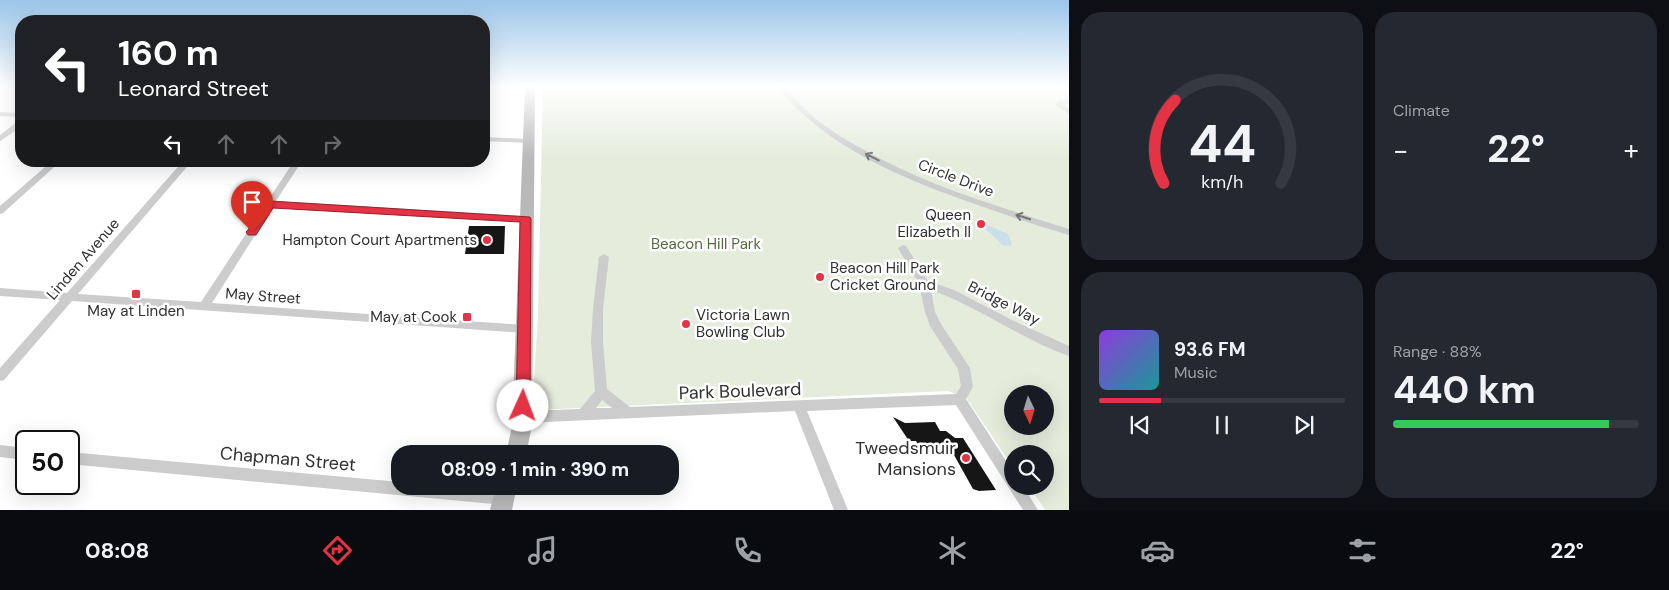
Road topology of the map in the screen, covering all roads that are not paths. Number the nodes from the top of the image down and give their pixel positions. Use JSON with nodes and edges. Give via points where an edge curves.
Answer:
{"nodes":[{"id":1,"x":529,"y":111,"type":"edge"},
{"id":2,"x":803,"y":111,"type":"edge"},
{"id":3,"x":0,"y":114,"type":"edge"},
{"id":4,"x":15,"y":115,"type":"edge"},
{"id":5,"x":15,"y":128,"type":"edge"},
{"id":6,"x":0,"y":139,"type":"edge"},
{"id":7,"x":490,"y":139,"type":"edge"},
{"id":8,"x":528,"y":141,"type":"junction"},
{"id":9,"x":50,"y":167,"type":"edge"},
{"id":10,"x":183,"y":167,"type":"edge"},
{"id":11,"x":294,"y":167,"type":"edge"},
{"id":12,"x":270,"y":204,"type":"junction"},
{"id":13,"x":0,"y":211,"type":"edge"},
{"id":14,"x":526,"y":219,"type":"junction"},
{"id":15,"x":1069,"y":232,"type":"edge"},
{"id":16,"x":903,"y":248,"type":"dead end"},
{"id":17,"x":604,"y":257,"type":"dead end"},
{"id":18,"x":924,"y":284,"type":"junction"},
{"id":19,"x":0,"y":292,"type":"edge"},
{"id":20,"x":70,"y":297,"type":"junction"},
{"id":21,"x":204,"y":306,"type":"junction"},
{"id":22,"x":525,"y":330,"type":"junction"},
{"id":23,"x":1069,"y":351,"type":"edge"},
{"id":24,"x":0,"y":376,"type":"edge"},
{"id":25,"x":601,"y":392,"type":"junction"},
{"id":26,"x":959,"y":399,"type":"junction"},
{"id":27,"x":799,"y":406,"type":"junction"},
{"id":28,"x":627,"y":412,"type":"junction"},
{"id":29,"x":584,"y":414,"type":"junction"},
{"id":30,"x":523,"y":417,"type":"junction"},
{"id":31,"x":518,"y":445,"type":"edge"},
{"id":32,"x":0,"y":451,"type":"edge"},
{"id":33,"x":15,"y":453,"type":"edge"},
{"id":34,"x":80,"y":459,"type":"edge"},
{"id":35,"x":1004,"y":469,"type":"edge"},
{"id":36,"x":1021,"y":495,"type":"edge"},
{"id":37,"x":504,"y":498,"type":"edge"},
{"id":38,"x":841,"y":510,"type":"edge"},
{"id":39,"x":1031,"y":510,"type":"edge"}],
"edges":[{"from":1,"to":8,"type":"main road"},
{"from":15,"to":2,"type":"street","name":"Circle Drive","one_way":true,"via":[[926,182],[873,158],[837,138]]},
{"from":3,"to":4,"type":"street"},
{"from":5,"to":6,"type":"street"},
{"from":7,"to":8,"type":"street"},
{"from":8,"to":14,"type":"main road"},
{"from":9,"to":13,"type":"street"},
{"from":10,"to":20,"type":"street","name":"Linden Avenue"},
{"from":11,"to":12,"type":"street"},
{"from":12,"to":14,"type":"street"},
{"from":12,"to":21,"type":"street"},
{"from":14,"to":22,"type":"main road"},
{"from":16,"to":18,"type":"street"},
{"from":17,"to":25,"type":"street","via":[[597,342]]},
{"from":18,"to":23,"type":"street","name":"Bridge Way","via":[[950,293]]},
{"from":18,"to":26,"type":"street","via":[[936,326],[964,368],[967,387]]},
{"from":19,"to":20,"type":"street","name":"May Street"},
{"from":20,"to":21,"type":"street","name":"May Street"},
{"from":20,"to":24,"type":"street","name":"Linden Avenue"},
{"from":21,"to":22,"type":"street","name":"May Street"},
{"from":22,"to":30,"type":"main road"},
{"from":25,"to":28,"type":"street"},
{"from":25,"to":29,"type":"street"},
{"from":26,"to":27,"type":"street","name":"Park Boulevard"},
{"from":26,"to":35,"type":"street"},
{"from":27,"to":28,"type":"street","name":"Park Boulevard"},
{"from":27,"to":38,"type":"street"},
{"from":28,"to":29,"type":"street","name":"Park Boulevard"},
{"from":29,"to":30,"type":"street","name":"Park Boulevard"},
{"from":30,"to":31,"type":"main road"},
{"from":32,"to":33,"type":"street"},
{"from":34,"to":37,"type":"street","name":"Chapman Street"},
{"from":36,"to":39,"type":"street"}]}
